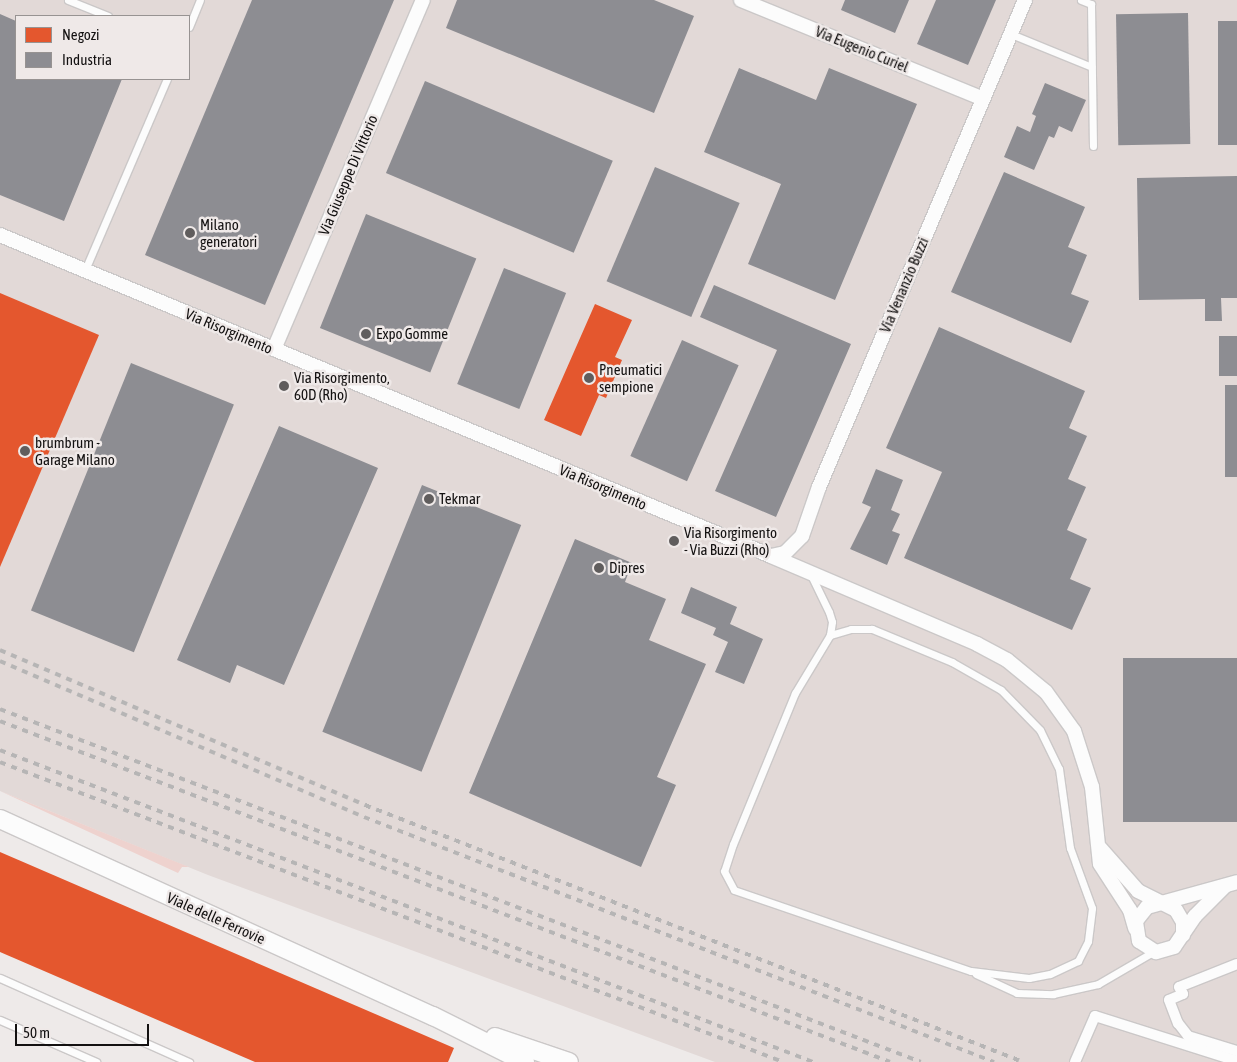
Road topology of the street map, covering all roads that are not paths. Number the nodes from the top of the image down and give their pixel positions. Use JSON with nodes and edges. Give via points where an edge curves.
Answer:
{"nodes":[{"id":1,"x":68,"y":0,"type":"edge"},
{"id":2,"x":200,"y":0,"type":"edge"},
{"id":3,"x":423,"y":0,"type":"edge"},
{"id":4,"x":741,"y":0,"type":"edge"},
{"id":5,"x":1025,"y":0,"type":"edge"},
{"id":6,"x":1081,"y":0,"type":"edge"},
{"id":7,"x":106,"y":15,"type":"edge"},
{"id":8,"x":190,"y":25,"type":"edge"},
{"id":9,"x":1011,"y":34,"type":"junction"},
{"id":10,"x":1092,"y":67,"type":"junction"},
{"id":11,"x":167,"y":80,"type":"edge"},
{"id":12,"x":983,"y":99,"type":"junction"},
{"id":13,"x":1093,"y":146,"type":"dead end"},
{"id":14,"x":0,"y":235,"type":"edge"},
{"id":15,"x":85,"y":270,"type":"junction"},
{"id":16,"x":274,"y":349,"type":"junction"},
{"id":17,"x":772,"y":556,"type":"junction"},
{"id":18,"x":811,"y":575,"type":"junction"},
{"id":19,"x":830,"y":635,"type":"junction"},
{"id":20,"x":0,"y":819,"type":"edge"},
{"id":21,"x":1098,"y":843,"type":"junction"},
{"id":22,"x":1231,"y":884,"type":"edge"},
{"id":23,"x":1162,"y":904,"type":"junction"},
{"id":24,"x":1136,"y":928,"type":"junction"},
{"id":25,"x":1182,"y":938,"type":"junction"},
{"id":26,"x":1158,"y":952,"type":"junction"},
{"id":27,"x":1237,"y":964,"type":"edge"},
{"id":28,"x":971,"y":971,"type":"junction"},
{"id":29,"x":0,"y":978,"type":"edge"},
{"id":30,"x":433,"y":1016,"type":"junction"},
{"id":31,"x":0,"y":1020,"type":"edge"},
{"id":32,"x":1237,"y":1051,"type":"edge"},
{"id":33,"x":173,"y":1059,"type":"edge"},
{"id":34,"x":1237,"y":1061,"type":"edge"},
{"id":35,"x":96,"y":1062,"type":"edge"},
{"id":36,"x":189,"y":1062,"type":"edge"},
{"id":37,"x":525,"y":1062,"type":"edge"},
{"id":38,"x":569,"y":1062,"type":"edge"},
{"id":39,"x":1074,"y":1062,"type":"edge"}],
"edges":[{"from":1,"to":7,"type":"lane"},
{"from":2,"to":8,"type":"lane"},
{"from":3,"to":16,"type":"street","name":"Via Giuseppe Di Vittorio"},
{"from":4,"to":12,"type":"street","name":"Via Eugenio Curiel"},
{"from":5,"to":9,"type":"street","name":"Via Venanzio Buzzi"},
{"from":6,"to":10,"type":"lane","via":[[1091,4]]},
{"from":9,"to":10,"type":"lane"},
{"from":9,"to":12,"type":"street","name":"Via Venanzio Buzzi"},
{"from":10,"to":13,"type":"lane"},
{"from":11,"to":15,"type":"lane"},
{"from":12,"to":17,"type":"street","name":"Via Venanzio Buzzi","via":[[819,487],[802,536],[786,553]]},
{"from":14,"to":15,"type":"street","name":"Via Risorgimento"},
{"from":15,"to":16,"type":"street","name":"Via Risorgimento"},
{"from":16,"to":17,"type":"street","name":"Via Risorgimento"},
{"from":17,"to":18,"type":"street","name":"Via Risorgimento"},
{"from":18,"to":19,"type":"lane","via":[[831,618]]},
{"from":18,"to":21,"type":"street","name":"Via Risorgimento","via":[[977,644],[1038,684],[1060,708],[1083,751],[1092,787]]},
{"from":19,"to":28,"type":"lane","via":[[795,693],[724,871],[734,890]]},
{"from":19,"to":28,"type":"lane","via":[[852,629],[872,629],[961,666],[1017,703],[1052,748],[1064,790],[1073,860],[1092,908],[1088,941],[1078,961],[1050,974],[1015,978]]},
{"from":20,"to":30,"type":"street","name":"Viale delle Ferrovie"},
{"from":21,"to":23,"type":"street","via":[[1129,884]]},
{"from":21,"to":24,"type":"street","name":"Via Risorgimento","via":[[1102,870],[1130,910]]},
{"from":22,"to":23,"type":"street"},
{"from":22,"to":25,"type":"street","via":[[1195,916]]},
{"from":23,"to":24,"type":"street","via":[[1144,909]]},
{"from":23,"to":25,"type":"street","via":[[1180,914],[1184,926]]},
{"from":24,"to":26,"type":"street","via":[[1142,945]]},
{"from":25,"to":26,"type":"street","via":[[1170,950]]},
{"from":26,"to":28,"type":"lane","via":[[1144,954],[1098,984],[1053,994],[1017,992],[999,987]]},
{"from":27,"to":32,"type":"street","via":[[1179,988],[1183,994],[1169,1000],[1178,1023],[1188,1036]]},
{"from":29,"to":33,"type":"lane"},
{"from":30,"to":37,"type":"street","name":"Viale delle Ferrovie"},
{"from":30,"to":38,"type":"street","name":"Viale delle Ferrovie"},
{"from":31,"to":35,"type":"lane"},
{"from":33,"to":36,"type":"lane"},
{"from":34,"to":39,"type":"street","via":[[1095,1016]]}]}
